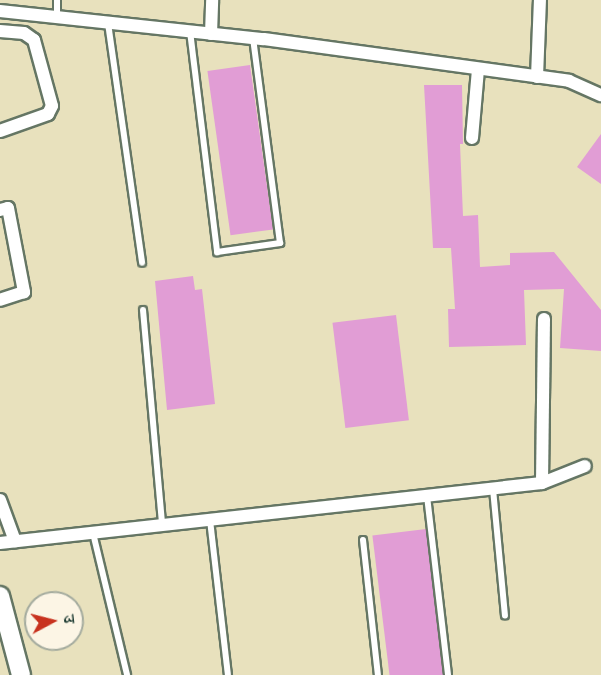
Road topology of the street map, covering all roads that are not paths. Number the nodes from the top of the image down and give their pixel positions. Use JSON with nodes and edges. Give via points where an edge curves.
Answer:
{"nodes":[{"id":1,"x":57,"y":0,"type":"edge"},
{"id":2,"x":212,"y":0,"type":"edge"},
{"id":3,"x":540,"y":0,"type":"edge"},
{"id":4,"x":0,"y":11,"type":"edge"},
{"id":5,"x":57,"y":17,"type":"junction"},
{"id":6,"x":108,"y":22,"type":"junction"},
{"id":7,"x":0,"y":30,"type":"edge"},
{"id":8,"x":190,"y":31,"type":"junction"},
{"id":9,"x":211,"y":34,"type":"junction"},
{"id":10,"x":253,"y":38,"type":"junction"},
{"id":11,"x":478,"y":69,"type":"junction"},
{"id":12,"x":537,"y":77,"type":"junction"},
{"id":13,"x":601,"y":95,"type":"edge"},
{"id":14,"x":0,"y":131,"type":"edge"},
{"id":15,"x":472,"y":138,"type":"dead end"},
{"id":16,"x":0,"y":210,"type":"edge"},
{"id":17,"x":142,"y":263,"type":"dead end"},
{"id":18,"x":0,"y":300,"type":"edge"},
{"id":19,"x":143,"y":309,"type":"dead end"},
{"id":20,"x":544,"y":319,"type":"dead end"},
{"id":21,"x":585,"y":466,"type":"dead end"},
{"id":22,"x":542,"y":483,"type":"junction"},
{"id":23,"x":492,"y":488,"type":"junction"},
{"id":24,"x":427,"y":495,"type":"junction"},
{"id":25,"x":0,"y":500,"type":"edge"},
{"id":26,"x":210,"y":519,"type":"junction"},
{"id":27,"x":162,"y":525,"type":"junction"},
{"id":28,"x":93,"y":532,"type":"junction"},
{"id":29,"x":363,"y":540,"type":"dead end"},
{"id":30,"x":15,"y":542,"type":"junction"},
{"id":31,"x":0,"y":543,"type":"edge"},
{"id":32,"x":0,"y":596,"type":"edge"},
{"id":33,"x":505,"y":615,"type":"dead end"},
{"id":34,"x":21,"y":675,"type":"edge"},
{"id":35,"x":127,"y":675,"type":"edge"},
{"id":36,"x":228,"y":675,"type":"edge"},
{"id":37,"x":378,"y":675,"type":"edge"},
{"id":38,"x":448,"y":675,"type":"edge"}],
"edges":[{"from":1,"to":5,"type":"lane"},
{"from":2,"to":9,"type":"street"},
{"from":3,"to":12,"type":"street"},
{"from":4,"to":5,"type":"street"},
{"from":5,"to":6,"type":"street"},
{"from":6,"to":8,"type":"street"},
{"from":6,"to":17,"type":"lane"},
{"from":7,"to":14,"type":"street","via":[[24,33],[34,40],[52,106],[48,114]]},
{"from":8,"to":9,"type":"street"},
{"from":8,"to":10,"type":"lane","via":[[217,252],[280,243]]},
{"from":9,"to":10,"type":"street"},
{"from":10,"to":11,"type":"street"},
{"from":11,"to":12,"type":"street"},
{"from":11,"to":15,"type":"street"},
{"from":12,"to":13,"type":"street","via":[[569,81]]},
{"from":16,"to":18,"type":"street","via":[[8,208],[24,292]]},
{"from":19,"to":27,"type":"lane"},
{"from":20,"to":22,"type":"street"},
{"from":21,"to":22,"type":"street"},
{"from":22,"to":23,"type":"street"},
{"from":23,"to":24,"type":"street"},
{"from":23,"to":33,"type":"lane"},
{"from":24,"to":26,"type":"street"},
{"from":24,"to":38,"type":"lane"},
{"from":25,"to":30,"type":"street"},
{"from":26,"to":27,"type":"street"},
{"from":26,"to":36,"type":"lane"},
{"from":27,"to":28,"type":"street"},
{"from":28,"to":30,"type":"street"},
{"from":28,"to":35,"type":"lane"},
{"from":29,"to":37,"type":"lane"},
{"from":30,"to":31,"type":"street"},
{"from":32,"to":34,"type":"street"}]}
